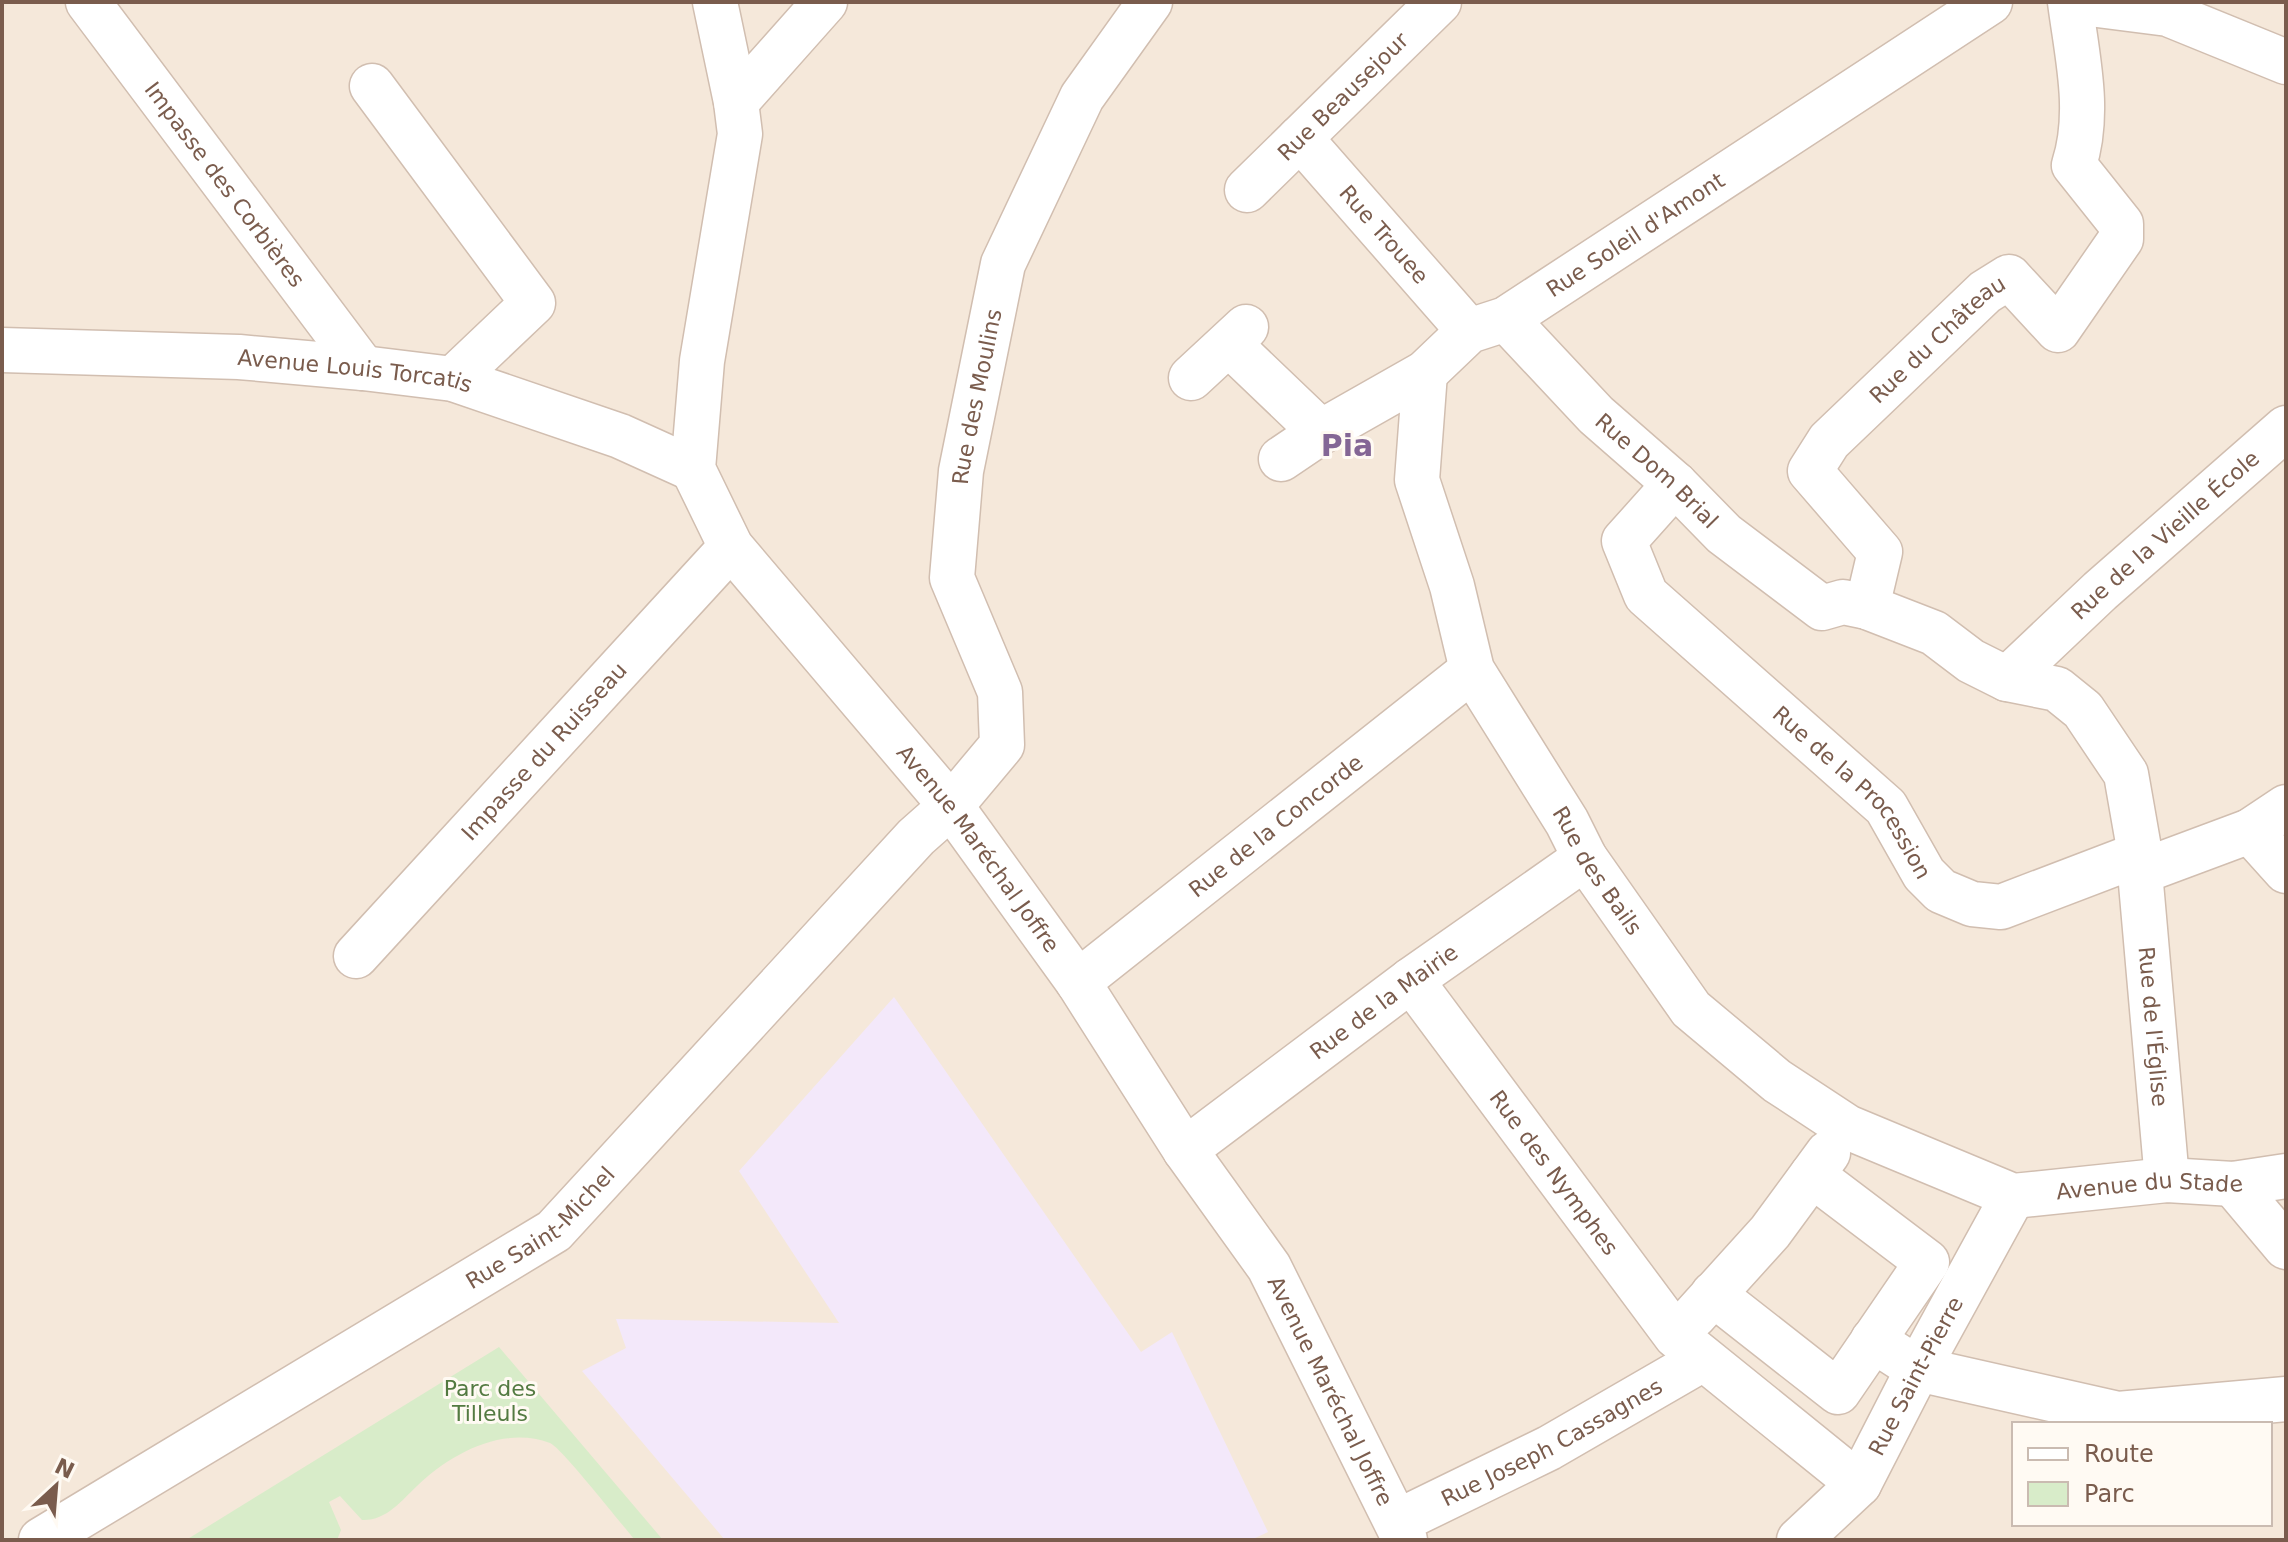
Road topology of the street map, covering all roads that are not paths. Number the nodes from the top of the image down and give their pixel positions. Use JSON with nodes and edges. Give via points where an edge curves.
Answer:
{"nodes":[{"id":1,"x":88,"y":2,"type":"edge"},
{"id":2,"x":715,"y":2,"type":"edge"},
{"id":3,"x":825,"y":2,"type":"edge"},
{"id":4,"x":1150,"y":2,"type":"edge"},
{"id":5,"x":1439,"y":2,"type":"edge"},
{"id":6,"x":1990,"y":2,"type":"edge"},
{"id":7,"x":2072,"y":2,"type":"edge"},
{"id":8,"x":2286,"y":62,"type":"edge"},
{"id":9,"x":372,"y":86,"type":"dead end"},
{"id":10,"x":738,"y":118,"type":"junction"},
{"id":11,"x":1300,"y":138,"type":"junction"},
{"id":12,"x":1247,"y":190,"type":"dead end"},
{"id":13,"x":1488,"y":325,"type":"junction"},
{"id":14,"x":8,"y":340,"type":"edge"},
{"id":15,"x":363,"y":368,"type":"junction"},
{"id":16,"x":1425,"y":373,"type":"junction"},
{"id":17,"x":1191,"y":378,"type":"dead end"},
{"id":18,"x":453,"y":379,"type":"junction"},
{"id":19,"x":2286,"y":428,"type":"edge"},
{"id":20,"x":1321,"y":432,"type":"junction"},
{"id":21,"x":1281,"y":459,"type":"dead end"},
{"id":22,"x":693,"y":469,"type":"junction"},
{"id":23,"x":1675,"y":484,"type":"junction"},
{"id":24,"x":731,"y":547,"type":"junction"},
{"id":25,"x":1867,"y":607,"type":"junction"},
{"id":26,"x":1472,"y":670,"type":"junction"},
{"id":27,"x":2007,"y":679,"type":"junction"},
{"id":28,"x":951,"y":806,"type":"junction"},
{"id":29,"x":2286,"y":807,"type":"edge"},
{"id":30,"x":2250,"y":831,"type":"junction"},
{"id":31,"x":1585,"y":858,"type":"junction"},
{"id":32,"x":2140,"y":863,"type":"junction"},
{"id":33,"x":2286,"y":871,"type":"edge"},
{"id":34,"x":356,"y":956,"type":"dead end"},
{"id":35,"x":1411,"y":980,"type":"junction"},
{"id":36,"x":1078,"y":982,"type":"junction"},
{"id":37,"x":1847,"y":1127,"type":"junction"},
{"id":38,"x":1185,"y":1150,"type":"junction"},
{"id":39,"x":1812,"y":1175,"type":"junction"},
{"id":40,"x":2286,"y":1176,"type":"edge"},
{"id":41,"x":2167,"y":1180,"type":"junction"},
{"id":42,"x":2233,"y":1184,"type":"junction"},
{"id":43,"x":2013,"y":1196,"type":"junction"},
{"id":44,"x":2286,"y":1247,"type":"edge"},
{"id":45,"x":1713,"y":1294,"type":"junction"},
{"id":46,"x":1873,"y":1340,"type":"junction"},
{"id":47,"x":1690,"y":1347,"type":"junction"},
{"id":48,"x":1918,"y":1369,"type":"junction"},
{"id":49,"x":2286,"y":1399,"type":"edge"},
{"id":50,"x":1859,"y":1484,"type":"junction"},
{"id":51,"x":1401,"y":1531,"type":"edge"},
{"id":52,"x":41,"y":1540,"type":"edge"},
{"id":53,"x":1799,"y":1540,"type":"edge"}],
"edges":[{"from":1,"to":15,"type":"street","name":"Impasse des Corbières"},
{"from":2,"to":10,"type":"street"},
{"from":3,"to":10,"type":"street"},
{"from":4,"to":28,"type":"street","name":"Rue des Moulins","via":[[1082,97],[1003,264],[961,471],[952,578],[1000,692],[1002,745]]},
{"from":5,"to":11,"type":"street","name":"Rue Beausejour"},
{"from":6,"to":13,"type":"street","name":"Rue Soleil d'Amont"},
{"from":7,"to":8,"type":"street","via":[[2168,14]]},
{"from":7,"to":25,"type":"street","name":"Rue du Château","via":[[2083,109],[2074,165],[2121,224],[2121,239],[2058,330],[2009,277],[1985,292],[1829,441],[1810,471],[1880,552]]},
{"from":9,"to":18,"type":"street","via":[[533,303]]},
{"from":10,"to":22,"type":"street","via":[[702,361]]},
{"from":11,"to":12,"type":"street","name":"Rue Beausejour"},
{"from":11,"to":13,"type":"street","name":"Rue Trouee"},
{"from":13,"to":16,"type":"street","name":"Rue Soleil d'Amont"},
{"from":13,"to":23,"type":"street","name":"Rue Dom Brial"},
{"from":14,"to":15,"type":"street","name":"Avenue Louis Torcatis"},
{"from":15,"to":18,"type":"street","name":"Avenue Louis Torcatis"},
{"from":16,"to":20,"type":"street","name":"Rue Soleil d'Amont"},
{"from":16,"to":26,"type":"street","name":"Rue des Bails","via":[[1417,480],[1452,586]]},
{"from":17,"to":20,"type":"street","via":[[1238,335]]},
{"from":18,"to":22,"type":"street","name":"Avenue Louis Torcatis","via":[[620,436]]},
{"from":19,"to":27,"type":"street","name":"Rue de la Vieille École"},
{"from":20,"to":21,"type":"street","name":"Rue Soleil d'Amont"},
{"from":22,"to":24,"type":"street","name":"Avenue Maréchal Joffre"},
{"from":23,"to":25,"type":"street","name":"Rue Dom Brial","via":[[1724,534],[1822,608],[1843,602]]},
{"from":23,"to":32,"type":"street","name":"Rue de la Procession","via":[[1624,541],[1646,595],[1886,807],[1924,874],[1941,891],[1972,904],[2001,907]]},
{"from":24,"to":28,"type":"street","name":"Avenue Maréchal Joffre"},
{"from":24,"to":34,"type":"street","name":"Impasse du Ruisseau"},
{"from":25,"to":27,"type":"street","via":[[1934,633]]},
{"from":26,"to":31,"type":"street","name":"Rue des Bails"},
{"from":26,"to":36,"type":"street","name":"Rue de la Concorde"},
{"from":27,"to":32,"type":"street","name":"Rue de l'Église","via":[[2057,689],[2083,710],[2126,774]]},
{"from":28,"to":36,"type":"street","name":"Avenue Maréchal Joffre"},
{"from":28,"to":52,"type":"street","name":"Rue Saint-Michel","via":[[916,837],[554,1231]]},
{"from":29,"to":30,"type":"street","name":"Rue de la Procession"},
{"from":30,"to":32,"type":"street","name":"Rue de la Procession"},
{"from":30,"to":33,"type":"street"},
{"from":31,"to":35,"type":"street","name":"Rue de la Mairie"},
{"from":31,"to":37,"type":"street","name":"Rue des Bails","via":[[1691,1009],[1777,1081]]},
{"from":32,"to":41,"type":"street","name":"Rue de l'Église"},
{"from":35,"to":38,"type":"street","name":"Rue de la Mairie"},
{"from":35,"to":47,"type":"street","name":"Rue des Nymphes"},
{"from":36,"to":38,"type":"street","name":"Avenue Maréchal Joffre"},
{"from":37,"to":39,"type":"street","name":"Rue Joseph Cassagnes"},
{"from":37,"to":43,"type":"street","name":"Rue des Bails"},
{"from":38,"to":51,"type":"street","name":"Avenue Maréchal Joffre","via":[[1269,1267]]},
{"from":39,"to":45,"type":"street","name":"Rue Joseph Cassagnes","via":[[1770,1232]]},
{"from":39,"to":46,"type":"street","via":[[1927,1262]]},
{"from":40,"to":42,"type":"street","name":"Avenue du Stade"},
{"from":41,"to":42,"type":"street","name":"Avenue du Stade"},
{"from":41,"to":43,"type":"street","name":"Avenue du Stade"},
{"from":42,"to":44,"type":"street"},
{"from":43,"to":48,"type":"street","name":"Rue Saint-Pierre"},
{"from":45,"to":46,"type":"street","via":[[1838,1392]]},
{"from":45,"to":47,"type":"street","name":"Rue Joseph Cassagnes"},
{"from":46,"to":48,"type":"street"},
{"from":47,"to":50,"type":"street","name":"Rue des Nymphes"},
{"from":47,"to":51,"type":"street","name":"Rue Joseph Cassagnes","via":[[1549,1448]]},
{"from":48,"to":49,"type":"street","via":[[2118,1414]]},
{"from":48,"to":50,"type":"street","name":"Rue Saint-Pierre"},
{"from":50,"to":53,"type":"street","name":"Rue Saint-Pierre"}]}
